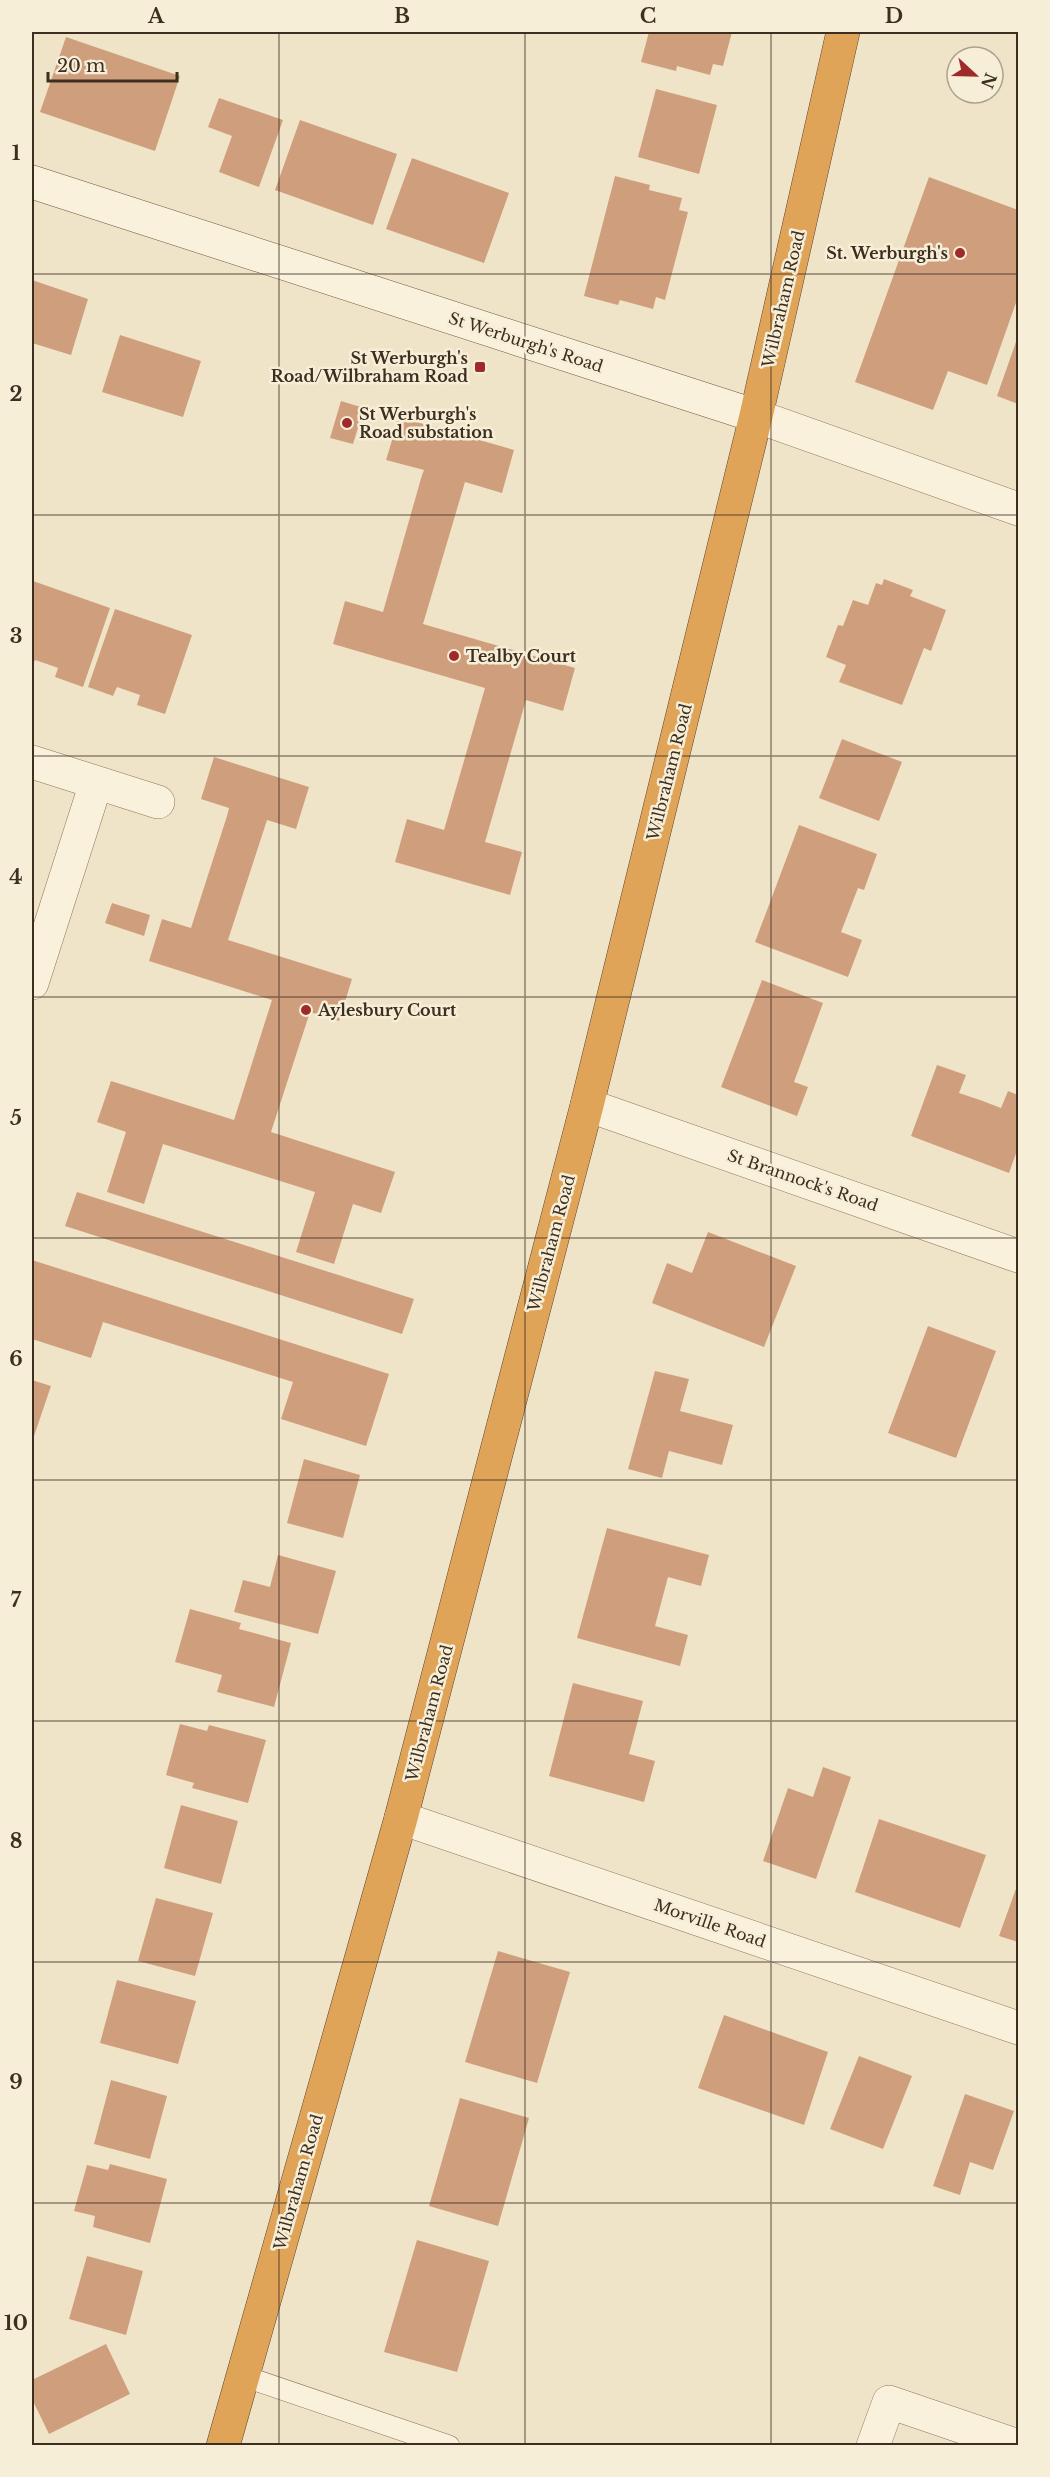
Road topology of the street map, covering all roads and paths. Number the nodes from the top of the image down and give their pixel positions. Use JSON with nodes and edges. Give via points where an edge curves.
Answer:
{"nodes":[{"id":1,"x":843,"y":32,"type":"edge"},
{"id":2,"x":32,"y":182,"type":"edge"},
{"id":3,"x":756,"y":416,"type":"junction"},
{"id":4,"x":1018,"y":509,"type":"edge"},
{"id":5,"x":32,"y":762,"type":"edge"},
{"id":6,"x":96,"y":783,"type":"junction"},
{"id":7,"x":158,"y":802,"type":"dead end"},
{"id":8,"x":32,"y":983,"type":"edge"},
{"id":9,"x":587,"y":1105,"type":"junction"},
{"id":10,"x":1018,"y":1256,"type":"edge"},
{"id":11,"x":401,"y":1818,"type":"junction"},
{"id":12,"x":1018,"y":2028,"type":"edge"},
{"id":13,"x":243,"y":2376,"type":"junction"},
{"id":14,"x":223,"y":2445,"type":"edge"},
{"id":15,"x":448,"y":2445,"type":"edge"},
{"id":16,"x":873,"y":2445,"type":"edge"},
{"id":17,"x":1018,"y":2445,"type":"edge"}],
"edges":[{"from":1,"to":3,"type":"highway","name":"Wilbraham Road"},
{"from":2,"to":3,"type":"street","name":"St Werburgh's Road"},
{"from":3,"to":4,"type":"street","name":"St Werburgh's Road"},
{"from":3,"to":9,"type":"highway","name":"Wilbraham Road"},
{"from":5,"to":6,"type":"street"},
{"from":6,"to":7,"type":"street"},
{"from":6,"to":8,"type":"street"},
{"from":9,"to":10,"type":"street","name":"St Brannock's Road"},
{"from":9,"to":11,"type":"highway","name":"Wilbraham Road"},
{"from":11,"to":12,"type":"street","name":"Morville Road"},
{"from":11,"to":13,"type":"highway","name":"Wilbraham Road"},
{"from":13,"to":14,"type":"highway","name":"Wilbraham Road"},
{"from":13,"to":15,"type":"lane"},
{"from":16,"to":17,"type":"street","via":[[889,2402]]}]}
